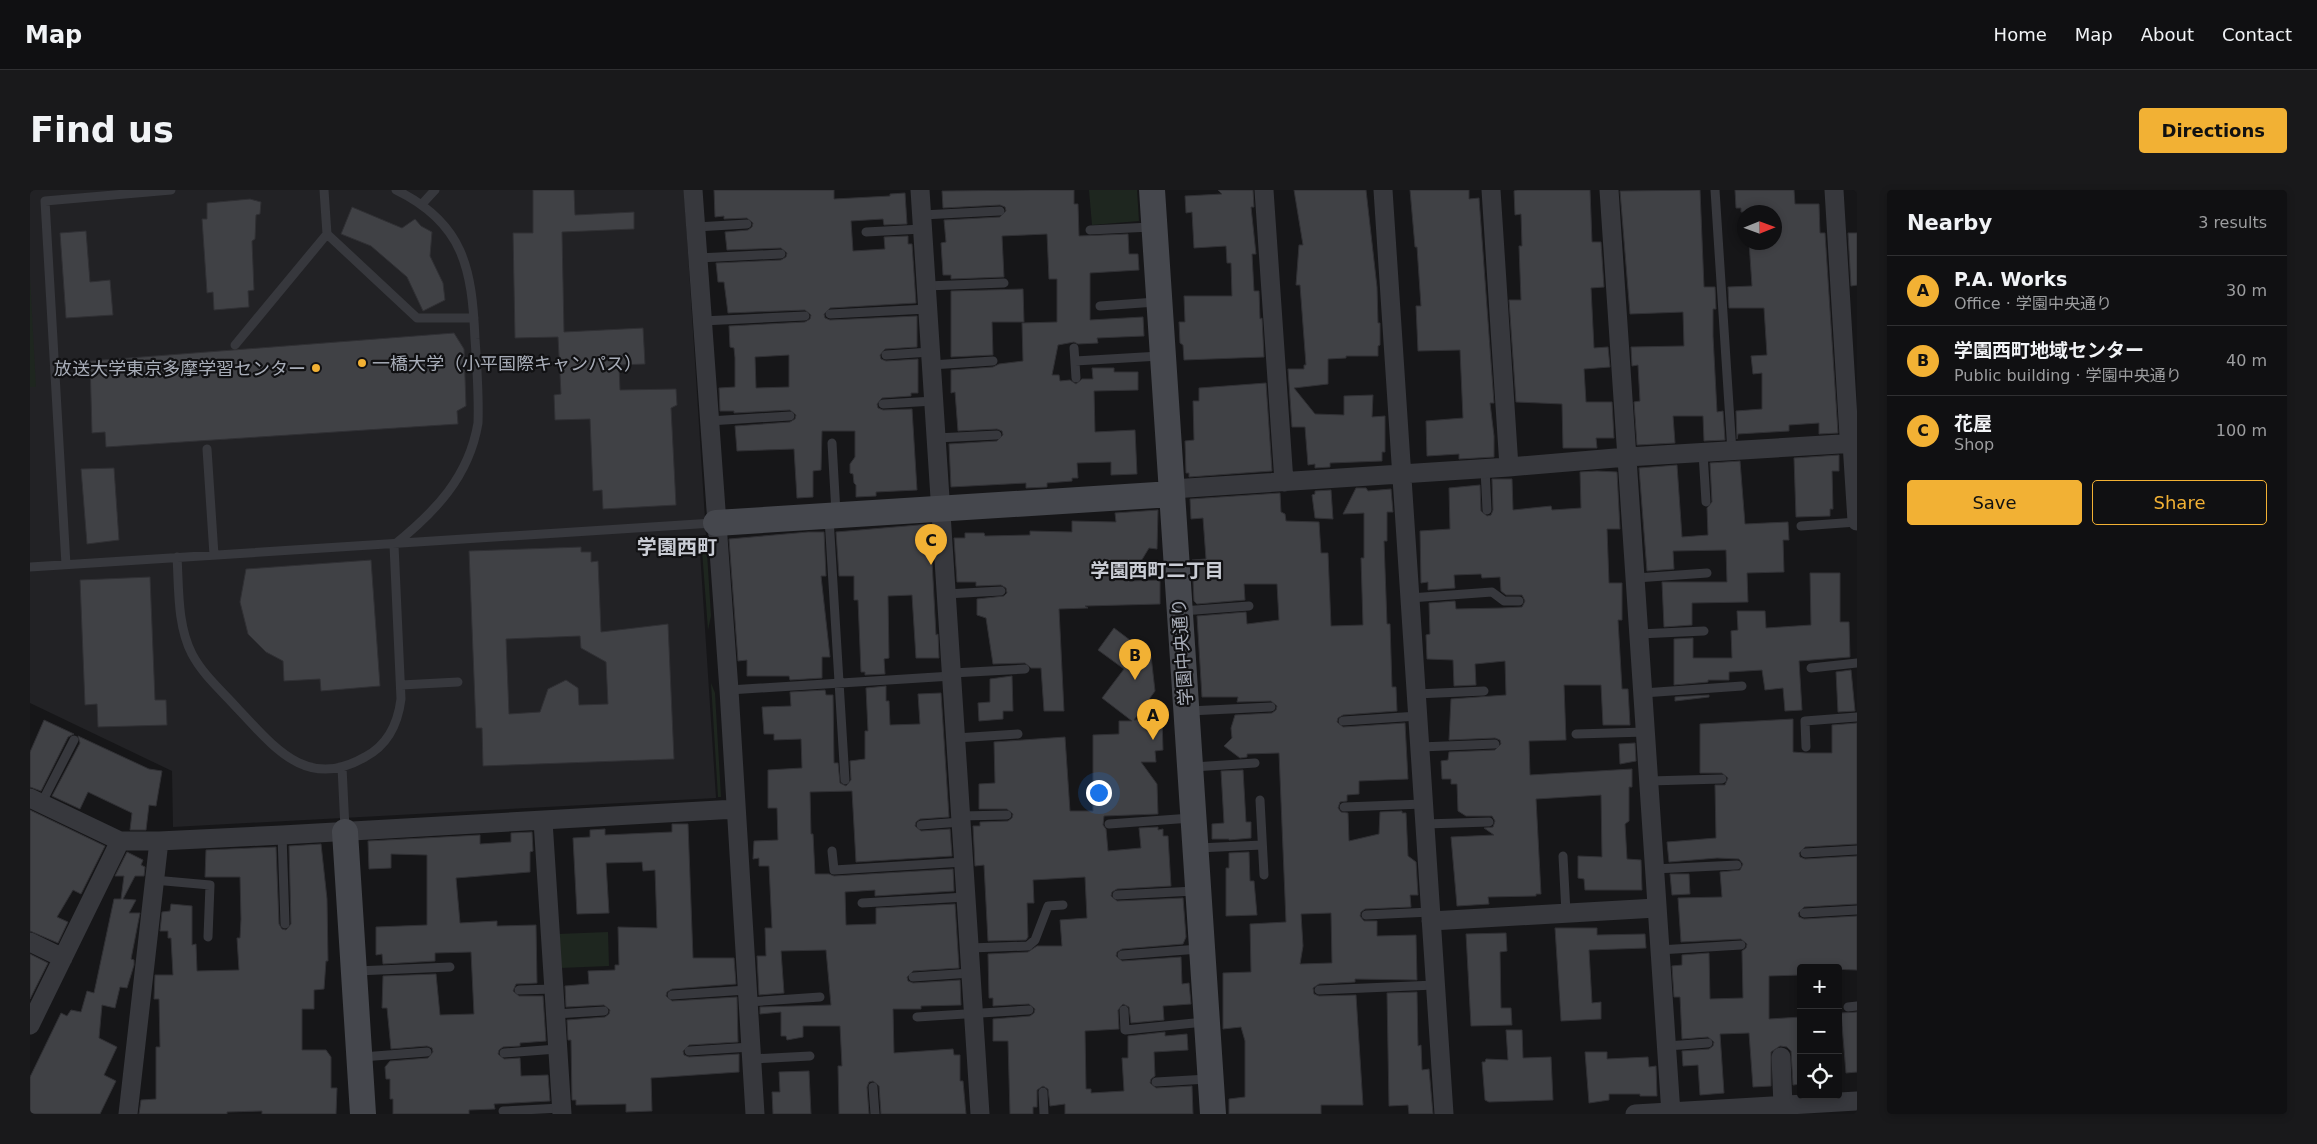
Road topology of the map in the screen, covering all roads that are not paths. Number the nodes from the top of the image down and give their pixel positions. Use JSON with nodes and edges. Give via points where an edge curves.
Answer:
{"nodes":[{"id":1,"x":171,"y":190,"type":"edge"},
{"id":2,"x":324,"y":190,"type":"edge"},
{"id":3,"x":396,"y":190,"type":"edge"},
{"id":4,"x":435,"y":190,"type":"edge"},
{"id":5,"x":693,"y":190,"type":"edge"},
{"id":6,"x":920,"y":190,"type":"edge"},
{"id":7,"x":1152,"y":190,"type":"edge"},
{"id":8,"x":1264,"y":190,"type":"edge"},
{"id":9,"x":1382,"y":190,"type":"edge"},
{"id":10,"x":1491,"y":190,"type":"edge"},
{"id":11,"x":1609,"y":190,"type":"edge"},
{"id":12,"x":1715,"y":190,"type":"edge"},
{"id":13,"x":1834,"y":190,"type":"edge"},
{"id":14,"x":422,"y":204,"type":"junction"},
{"id":15,"x":1000,"y":211,"type":"dead end"},
{"id":16,"x":922,"y":222,"type":"junction"},
{"id":17,"x":747,"y":224,"type":"dead end"},
{"id":18,"x":696,"y":226,"type":"junction"},
{"id":19,"x":1154,"y":226,"type":"junction"},
{"id":20,"x":1090,"y":230,"type":"dead end"},
{"id":21,"x":866,"y":232,"type":"dead end"},
{"id":22,"x":327,"y":234,"type":"junction"},
{"id":23,"x":781,"y":254,"type":"dead end"},
{"id":24,"x":698,"y":258,"type":"junction"},
{"id":25,"x":1004,"y":283,"type":"dead end"},
{"id":26,"x":926,"y":286,"type":"junction"},
{"id":27,"x":1159,"y":302,"type":"junction"},
{"id":28,"x":1100,"y":306,"type":"dead end"},
{"id":29,"x":928,"y":310,"type":"junction"},
{"id":30,"x":830,"y":314,"type":"dead end"},
{"id":31,"x":806,"y":316,"type":"dead end"},
{"id":32,"x":474,"y":318,"type":"junction"},
{"id":33,"x":702,"y":322,"type":"junction"},
{"id":34,"x":235,"y":344,"type":"dead end"},
{"id":35,"x":1074,"y":348,"type":"dead end"},
{"id":36,"x":886,"y":355,"type":"dead end"},
{"id":37,"x":1162,"y":356,"type":"junction"},
{"id":38,"x":931,"y":359,"type":"junction"},
{"id":39,"x":993,"y":361,"type":"dead end"},
{"id":40,"x":1075,"y":361,"type":"junction"},
{"id":41,"x":1076,"y":378,"type":"dead end"},
{"id":42,"x":934,"y":401,"type":"junction"},
{"id":43,"x":883,"y":404,"type":"dead end"},
{"id":44,"x":790,"y":416,"type":"dead end"},
{"id":45,"x":709,"y":421,"type":"junction"},
{"id":46,"x":997,"y":435,"type":"dead end"},
{"id":47,"x":936,"y":438,"type":"junction"},
{"id":48,"x":832,"y":443,"type":"dead end"},
{"id":49,"x":1854,"y":443,"type":"edge"},
{"id":50,"x":207,"y":450,"type":"dead end"},
{"id":51,"x":1732,"y":452,"type":"junction"},
{"id":52,"x":1703,"y":453,"type":"junction"},
{"id":53,"x":1627,"y":457,"type":"junction"},
{"id":54,"x":1509,"y":468,"type":"junction"},
{"id":55,"x":1485,"y":469,"type":"junction"},
{"id":56,"x":1402,"y":474,"type":"junction"},
{"id":57,"x":1284,"y":482,"type":"junction"},
{"id":58,"x":1172,"y":492,"type":"junction"},
{"id":59,"x":1856,"y":498,"type":"edge"},
{"id":60,"x":1706,"y":502,"type":"dead end"},
{"id":61,"x":941,"y":508,"type":"junction"},
{"id":62,"x":1487,"y":510,"type":"dead end"},
{"id":63,"x":833,"y":515,"type":"junction"},
{"id":64,"x":1857,"y":521,"type":"edge"},
{"id":65,"x":716,"y":523,"type":"junction"},
{"id":66,"x":1801,"y":526,"type":"dead end"},
{"id":67,"x":394,"y":545,"type":"junction"},
{"id":68,"x":214,"y":555,"type":"junction"},
{"id":69,"x":177,"y":557,"type":"junction"},
{"id":70,"x":66,"y":565,"type":"junction"},
{"id":71,"x":30,"y":567,"type":"edge"},
{"id":72,"x":1707,"y":573,"type":"dead end"},
{"id":73,"x":1636,"y":578,"type":"junction"},
{"id":74,"x":1002,"y":591,"type":"dead end"},
{"id":75,"x":946,"y":594,"type":"junction"},
{"id":76,"x":1410,"y":598,"type":"junction"},
{"id":77,"x":1519,"y":601,"type":"dead end"},
{"id":78,"x":1249,"y":606,"type":"dead end"},
{"id":79,"x":1180,"y":612,"type":"junction"},
{"id":80,"x":1704,"y":631,"type":"dead end"},
{"id":81,"x":1639,"y":634,"type":"junction"},
{"id":82,"x":1857,"y":663,"type":"edge"},
{"id":83,"x":1811,"y":668,"type":"dead end"},
{"id":84,"x":1025,"y":669,"type":"dead end"},
{"id":85,"x":952,"y":675,"type":"junction"},
{"id":86,"x":458,"y":682,"type":"dead end"},
{"id":87,"x":839,"y":682,"type":"junction"},
{"id":88,"x":401,"y":685,"type":"junction"},
{"id":89,"x":1742,"y":686,"type":"dead end"},
{"id":90,"x":729,"y":690,"type":"junction"},
{"id":91,"x":1484,"y":691,"type":"dead end"},
{"id":92,"x":1643,"y":692,"type":"junction"},
{"id":93,"x":1416,"y":694,"type":"junction"},
{"id":94,"x":1271,"y":707,"type":"dead end"},
{"id":95,"x":1186,"y":712,"type":"junction"},
{"id":96,"x":1418,"y":716,"type":"junction"},
{"id":97,"x":1857,"y":716,"type":"edge"},
{"id":98,"x":1343,"y":721,"type":"dead end"},
{"id":99,"x":1646,"y":732,"type":"junction"},
{"id":100,"x":1018,"y":734,"type":"dead end"},
{"id":101,"x":1576,"y":734,"type":"dead end"},
{"id":102,"x":956,"y":738,"type":"junction"},
{"id":103,"x":74,"y":740,"type":"dead end"},
{"id":104,"x":1495,"y":744,"type":"dead end"},
{"id":105,"x":1420,"y":746,"type":"junction"},
{"id":106,"x":1806,"y":747,"type":"dead end"},
{"id":107,"x":1254,"y":763,"type":"dead end"},
{"id":108,"x":342,"y":767,"type":"junction"},
{"id":109,"x":1190,"y":767,"type":"junction"},
{"id":110,"x":1722,"y":779,"type":"dead end"},
{"id":111,"x":845,"y":780,"type":"dead end"},
{"id":112,"x":1649,"y":782,"type":"junction"},
{"id":113,"x":1260,"y":800,"type":"dead end"},
{"id":114,"x":36,"y":801,"type":"edge"},
{"id":115,"x":1423,"y":804,"type":"junction"},
{"id":116,"x":1344,"y":807,"type":"dead end"},
{"id":117,"x":736,"y":809,"type":"junction"},
{"id":118,"x":1007,"y":815,"type":"dead end"},
{"id":119,"x":1193,"y":818,"type":"junction"},
{"id":120,"x":961,"y":819,"type":"junction"},
{"id":121,"x":543,"y":821,"type":"junction"},
{"id":122,"x":1489,"y":822,"type":"dead end"},
{"id":123,"x":1109,"y":824,"type":"dead end"},
{"id":124,"x":1425,"y":824,"type":"junction"},
{"id":125,"x":921,"y":826,"type":"dead end"},
{"id":126,"x":345,"y":832,"type":"junction"},
{"id":127,"x":282,"y":835,"type":"junction"},
{"id":128,"x":120,"y":841,"type":"junction"},
{"id":129,"x":159,"y":841,"type":"junction"},
{"id":130,"x":1262,"y":845,"type":"junction"},
{"id":131,"x":1195,"y":848,"type":"junction"},
{"id":132,"x":1857,"y":850,"type":"edge"},
{"id":133,"x":832,"y":851,"type":"dead end"},
{"id":134,"x":1804,"y":853,"type":"dead end"},
{"id":135,"x":1562,"y":856,"type":"dead end"},
{"id":136,"x":964,"y":862,"type":"junction"},
{"id":137,"x":1737,"y":864,"type":"dead end"},
{"id":138,"x":1654,"y":868,"type":"junction"},
{"id":139,"x":1264,"y":875,"type":"dead end"},
{"id":140,"x":154,"y":880,"type":"junction"},
{"id":141,"x":1198,"y":891,"type":"junction"},
{"id":142,"x":1117,"y":895,"type":"dead end"},
{"id":143,"x":966,"y":897,"type":"junction"},
{"id":144,"x":862,"y":903,"type":"dead end"},
{"id":145,"x":1063,"y":905,"type":"dead end"},
{"id":146,"x":1656,"y":908,"type":"junction"},
{"id":147,"x":1857,"y":910,"type":"edge"},
{"id":148,"x":1566,"y":913,"type":"junction"},
{"id":149,"x":1804,"y":913,"type":"dead end"},
{"id":150,"x":1366,"y":915,"type":"dead end"},
{"id":151,"x":1431,"y":916,"type":"junction"},
{"id":152,"x":285,"y":924,"type":"dead end"},
{"id":153,"x":208,"y":937,"type":"dead end"},
{"id":154,"x":30,"y":942,"type":"edge"},
{"id":155,"x":1742,"y":945,"type":"dead end"},
{"id":156,"x":970,"y":948,"type":"junction"},
{"id":157,"x":1202,"y":948,"type":"junction"},
{"id":158,"x":1659,"y":950,"type":"junction"},
{"id":159,"x":1122,"y":955,"type":"dead end"},
{"id":160,"x":63,"y":958,"type":"junction"},
{"id":161,"x":450,"y":967,"type":"dead end"},
{"id":162,"x":354,"y":971,"type":"junction"},
{"id":163,"x":971,"y":973,"type":"junction"},
{"id":164,"x":913,"y":977,"type":"dead end"},
{"id":165,"x":1435,"y":985,"type":"junction"},
{"id":166,"x":554,"y":989,"type":"junction"},
{"id":167,"x":519,"y":990,"type":"dead end"},
{"id":168,"x":1319,"y":990,"type":"dead end"},
{"id":169,"x":672,"y":995,"type":"dead end"},
{"id":170,"x":748,"y":996,"type":"junction"},
{"id":171,"x":820,"y":997,"type":"dead end"},
{"id":172,"x":1029,"y":1010,"type":"dead end"},
{"id":173,"x":1124,"y":1010,"type":"dead end"},
{"id":174,"x":604,"y":1011,"type":"dead end"},
{"id":175,"x":974,"y":1013,"type":"junction"},
{"id":176,"x":555,"y":1014,"type":"junction"},
{"id":177,"x":917,"y":1017,"type":"dead end"},
{"id":178,"x":1207,"y":1022,"type":"junction"},
{"id":179,"x":30,"y":1024,"type":"edge"},
{"id":180,"x":1708,"y":1043,"type":"dead end"},
{"id":181,"x":1667,"y":1046,"type":"junction"},
{"id":182,"x":557,"y":1049,"type":"junction"},
{"id":183,"x":689,"y":1051,"type":"dead end"},
{"id":184,"x":427,"y":1052,"type":"dead end"},
{"id":185,"x":504,"y":1053,"type":"dead end"},
{"id":186,"x":751,"y":1053,"type":"junction"},
{"id":187,"x":810,"y":1056,"type":"dead end"},
{"id":188,"x":1781,"y":1057,"type":"dead end"},
{"id":189,"x":359,"y":1058,"type":"junction"},
{"id":190,"x":1210,"y":1079,"type":"junction"},
{"id":191,"x":1156,"y":1082,"type":"dead end"},
{"id":192,"x":873,"y":1087,"type":"dead end"},
{"id":193,"x":1043,"y":1092,"type":"dead end"},
{"id":194,"x":1857,"y":1101,"type":"edge"},
{"id":195,"x":1796,"y":1108,"type":"edge"},
{"id":196,"x":503,"y":1111,"type":"dead end"},
{"id":197,"x":561,"y":1111,"type":"edge"},
{"id":198,"x":1671,"y":1113,"type":"edge"},
{"id":199,"x":128,"y":1114,"type":"edge"},
{"id":200,"x":363,"y":1114,"type":"edge"},
{"id":201,"x":755,"y":1114,"type":"edge"},
{"id":202,"x":875,"y":1114,"type":"edge"},
{"id":203,"x":980,"y":1114,"type":"edge"},
{"id":204,"x":1044,"y":1114,"type":"edge"},
{"id":205,"x":1213,"y":1114,"type":"edge"},
{"id":206,"x":1444,"y":1114,"type":"edge"},
{"id":207,"x":1635,"y":1114,"type":"edge"}],
"edges":[{"from":1,"to":70,"type":"lane","via":[[45,201]]},
{"from":2,"to":22,"type":"lane"},
{"from":3,"to":14,"type":"lane"},
{"from":4,"to":14,"type":"lane"},
{"from":5,"to":18,"type":"street"},
{"from":6,"to":16,"type":"street"},
{"from":7,"to":19,"type":"street","name":"学園中央通り"},
{"from":8,"to":57,"type":"street"},
{"from":9,"to":56,"type":"street"},
{"from":10,"to":54,"type":"street"},
{"from":11,"to":53,"type":"street"},
{"from":12,"to":51,"type":"lane"},
{"from":13,"to":49,"type":"street","via":[[1849,436]]},
{"from":14,"to":32,"type":"lane","via":[[445,227],[464,258],[473,295]]},
{"from":15,"to":16,"type":"lane"},
{"from":16,"to":21,"type":"lane"},
{"from":16,"to":26,"type":"street"},
{"from":17,"to":18,"type":"lane"},
{"from":18,"to":24,"type":"street"},
{"from":19,"to":20,"type":"lane"},
{"from":19,"to":27,"type":"street","name":"学園中央通り"},
{"from":22,"to":32,"type":"lane","via":[[417,318]]},
{"from":22,"to":34,"type":"lane"},
{"from":23,"to":24,"type":"lane"},
{"from":24,"to":33,"type":"street"},
{"from":25,"to":26,"type":"lane"},
{"from":26,"to":29,"type":"street"},
{"from":27,"to":28,"type":"lane"},
{"from":27,"to":37,"type":"street","name":"学園中央通り"},
{"from":29,"to":30,"type":"lane"},
{"from":29,"to":38,"type":"street"},
{"from":31,"to":33,"type":"lane"},
{"from":32,"to":67,"type":"lane","via":[[478,400],[475,441],[460,477],[436,509]]},
{"from":33,"to":45,"type":"street"},
{"from":35,"to":40,"type":"lane"},
{"from":36,"to":38,"type":"lane"},
{"from":37,"to":40,"type":"lane"},
{"from":37,"to":58,"type":"street","name":"学園中央通り"},
{"from":38,"to":39,"type":"lane"},
{"from":38,"to":42,"type":"street"},
{"from":40,"to":41,"type":"lane"},
{"from":42,"to":43,"type":"lane"},
{"from":42,"to":47,"type":"street"},
{"from":44,"to":45,"type":"lane"},
{"from":45,"to":65,"type":"street"},
{"from":46,"to":47,"type":"lane"},
{"from":47,"to":61,"type":"street"},
{"from":48,"to":63,"type":"lane"},
{"from":49,"to":51,"type":"street"},
{"from":49,"to":59,"type":"street"},
{"from":50,"to":68,"type":"lane"},
{"from":51,"to":52,"type":"street"},
{"from":52,"to":53,"type":"street"},
{"from":52,"to":60,"type":"lane"},
{"from":53,"to":54,"type":"street"},
{"from":53,"to":73,"type":"street"},
{"from":54,"to":55,"type":"street"},
{"from":55,"to":56,"type":"street"},
{"from":55,"to":62,"type":"lane"},
{"from":56,"to":57,"type":"street"},
{"from":56,"to":76,"type":"street"},
{"from":57,"to":58,"type":"street"},
{"from":58,"to":61,"type":"street"},
{"from":58,"to":79,"type":"street","name":"学園中央通り"},
{"from":59,"to":64,"type":"street"},
{"from":61,"to":63,"type":"street"},
{"from":61,"to":75,"type":"street"},
{"from":63,"to":65,"type":"street"},
{"from":63,"to":87,"type":"lane"},
{"from":64,"to":66,"type":"lane"},
{"from":65,"to":67,"type":"lane"},
{"from":65,"to":90,"type":"street"},
{"from":67,"to":68,"type":"lane"},
{"from":67,"to":88,"type":"lane"},
{"from":68,"to":69,"type":"lane"},
{"from":69,"to":70,"type":"lane"},
{"from":69,"to":108,"type":"lane","via":[[184,635],[202,671],[289,759],[314,767]]},
{"from":70,"to":71,"type":"lane"},
{"from":72,"to":73,"type":"lane"},
{"from":73,"to":81,"type":"street"},
{"from":74,"to":75,"type":"lane"},
{"from":75,"to":85,"type":"street"},
{"from":76,"to":77,"type":"lane","via":[[1492,592],[1504,601]]},
{"from":76,"to":93,"type":"street"},
{"from":78,"to":79,"type":"lane"},
{"from":79,"to":95,"type":"street","name":"学園中央通り"},
{"from":80,"to":81,"type":"lane"},
{"from":81,"to":92,"type":"street"},
{"from":82,"to":83,"type":"lane"},
{"from":84,"to":85,"type":"lane"},
{"from":85,"to":87,"type":"lane"},
{"from":85,"to":102,"type":"street"},
{"from":86,"to":88,"type":"lane"},
{"from":87,"to":90,"type":"lane"},
{"from":87,"to":111,"type":"lane"},
{"from":88,"to":108,"type":"lane","via":[[400,711],[387,738],[371,754]]},
{"from":89,"to":92,"type":"lane"},
{"from":90,"to":117,"type":"street"},
{"from":91,"to":93,"type":"lane"},
{"from":92,"to":99,"type":"street"},
{"from":93,"to":96,"type":"street"},
{"from":94,"to":95,"type":"lane"},
{"from":95,"to":109,"type":"street","name":"学園中央通り"},
{"from":96,"to":98,"type":"lane"},
{"from":96,"to":105,"type":"street"},
{"from":97,"to":106,"type":"lane","via":[[1805,721]]},
{"from":99,"to":101,"type":"lane"},
{"from":99,"to":112,"type":"street"},
{"from":100,"to":102,"type":"lane"},
{"from":102,"to":120,"type":"street"},
{"from":103,"to":114,"type":"lane"},
{"from":104,"to":105,"type":"lane"},
{"from":105,"to":115,"type":"street"},
{"from":107,"to":109,"type":"lane"},
{"from":108,"to":126,"type":"lane"},
{"from":109,"to":119,"type":"street","name":"学園中央通り"},
{"from":110,"to":112,"type":"lane"},
{"from":112,"to":138,"type":"street"},
{"from":113,"to":130,"type":"lane"},
{"from":114,"to":128,"type":"street"},
{"from":115,"to":116,"type":"lane"},
{"from":115,"to":124,"type":"street"},
{"from":117,"to":121,"type":"street"},
{"from":117,"to":170,"type":"street"},
{"from":118,"to":120,"type":"lane"},
{"from":119,"to":123,"type":"lane"},
{"from":119,"to":131,"type":"street","name":"学園中央通り"},
{"from":120,"to":125,"type":"lane"},
{"from":120,"to":136,"type":"street"},
{"from":121,"to":126,"type":"street"},
{"from":121,"to":166,"type":"street"},
{"from":122,"to":124,"type":"lane"},
{"from":124,"to":151,"type":"street"},
{"from":126,"to":127,"type":"street"},
{"from":126,"to":162,"type":"street"},
{"from":127,"to":129,"type":"street"},
{"from":127,"to":152,"type":"lane"},
{"from":128,"to":129,"type":"street"},
{"from":128,"to":160,"type":"street"},
{"from":129,"to":140,"type":"street"},
{"from":130,"to":131,"type":"lane"},
{"from":130,"to":139,"type":"lane"},
{"from":131,"to":141,"type":"street","name":"学園中央通り"},
{"from":132,"to":134,"type":"lane"},
{"from":133,"to":136,"type":"lane","via":[[834,870]]},
{"from":135,"to":148,"type":"lane"},
{"from":136,"to":143,"type":"street"},
{"from":137,"to":138,"type":"lane"},
{"from":138,"to":146,"type":"street"},
{"from":140,"to":153,"type":"lane","via":[[210,885]]},
{"from":140,"to":199,"type":"street"},
{"from":141,"to":142,"type":"lane"},
{"from":141,"to":157,"type":"street","name":"学園中央通り"},
{"from":143,"to":144,"type":"lane"},
{"from":143,"to":156,"type":"street"},
{"from":145,"to":156,"type":"lane","via":[[1048,906],[1035,940],[1028,946]]},
{"from":146,"to":148,"type":"street"},
{"from":146,"to":158,"type":"street"},
{"from":147,"to":149,"type":"lane"},
{"from":148,"to":151,"type":"street"},
{"from":150,"to":151,"type":"lane"},
{"from":151,"to":165,"type":"street"},
{"from":154,"to":160,"type":"street"},
{"from":155,"to":158,"type":"lane"},
{"from":156,"to":163,"type":"street"},
{"from":157,"to":159,"type":"lane"},
{"from":157,"to":178,"type":"street","name":"学園中央通り"},
{"from":158,"to":181,"type":"street"},
{"from":160,"to":179,"type":"street"},
{"from":161,"to":162,"type":"lane"},
{"from":162,"to":189,"type":"street"},
{"from":163,"to":164,"type":"lane"},
{"from":163,"to":175,"type":"street"},
{"from":165,"to":168,"type":"lane"},
{"from":165,"to":206,"type":"street"},
{"from":166,"to":167,"type":"lane"},
{"from":166,"to":176,"type":"street"},
{"from":169,"to":170,"type":"lane"},
{"from":170,"to":171,"type":"lane"},
{"from":170,"to":186,"type":"street"},
{"from":172,"to":175,"type":"lane"},
{"from":173,"to":178,"type":"lane","via":[[1125,1030]]},
{"from":174,"to":176,"type":"lane"},
{"from":175,"to":177,"type":"lane"},
{"from":175,"to":203,"type":"street"},
{"from":176,"to":182,"type":"street"},
{"from":178,"to":190,"type":"street","name":"学園中央通り"},
{"from":180,"to":181,"type":"lane"},
{"from":181,"to":198,"type":"street"},
{"from":182,"to":185,"type":"lane"},
{"from":182,"to":197,"type":"street"},
{"from":183,"to":186,"type":"lane"},
{"from":184,"to":189,"type":"lane"},
{"from":186,"to":187,"type":"lane"},
{"from":186,"to":201,"type":"street"},
{"from":188,"to":195,"type":"street"},
{"from":189,"to":200,"type":"street"},
{"from":190,"to":191,"type":"lane"},
{"from":190,"to":205,"type":"street","name":"学園中央通り"},
{"from":192,"to":202,"type":"lane"},
{"from":193,"to":204,"type":"lane"},
{"from":194,"to":195,"type":"street"},
{"from":195,"to":198,"type":"street"},
{"from":196,"to":197,"type":"lane"},
{"from":198,"to":207,"type":"street"}]}
